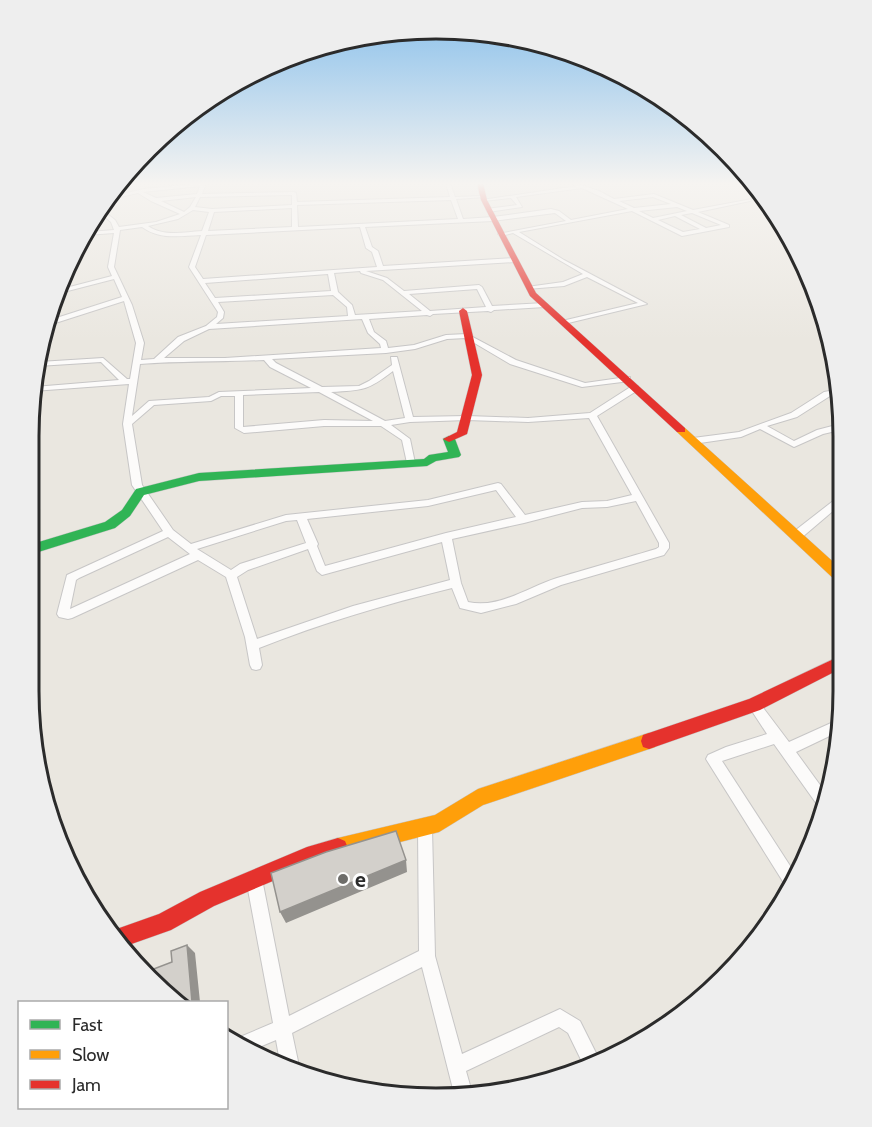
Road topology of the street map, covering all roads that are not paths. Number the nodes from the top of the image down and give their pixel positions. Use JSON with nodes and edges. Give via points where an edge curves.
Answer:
{"nodes":[{"id":1,"x":116,"y":236,"type":"edge"},
{"id":2,"x":204,"y":236,"type":"edge"},
{"id":3,"x":365,"y":236,"type":"edge"},
{"id":4,"x":509,"y":236,"type":"edge"},
{"id":5,"x":513,"y":236,"type":"edge"},
{"id":6,"x":515,"y":260,"type":"junction"},
{"id":7,"x":380,"y":267,"type":"junction"},
{"id":8,"x":360,"y":271,"type":"junction"},
{"id":9,"x":332,"y":272,"type":"junction"},
{"id":10,"x":589,"y":274,"type":"junction"},
{"id":11,"x":116,"y":277,"type":"junction"},
{"id":12,"x":201,"y":281,"type":"junction"},
{"id":13,"x":529,"y":288,"type":"junction"},
{"id":14,"x":67,"y":289,"type":"edge"},
{"id":15,"x":335,"y":293,"type":"junction"},
{"id":16,"x":403,"y":293,"type":"junction"},
{"id":17,"x":126,"y":298,"type":"junction"},
{"id":18,"x":213,"y":300,"type":"junction"},
{"id":19,"x":545,"y":305,"type":"junction"},
{"id":20,"x":491,"y":310,"type":"junction"},
{"id":21,"x":463,"y":311,"type":"junction"},
{"id":22,"x":430,"y":314,"type":"junction"},
{"id":23,"x":352,"y":318,"type":"junction"},
{"id":24,"x":365,"y":318,"type":"junction"},
{"id":25,"x":56,"y":321,"type":"edge"},
{"id":26,"x":564,"y":322,"type":"junction"},
{"id":27,"x":208,"y":327,"type":"junction"},
{"id":28,"x":467,"y":336,"type":"junction"},
{"id":29,"x":389,"y":350,"type":"junction"},
{"id":30,"x":265,"y":357,"type":"junction"},
{"id":31,"x":157,"y":360,"type":"junction"},
{"id":32,"x":137,"y":362,"type":"junction"},
{"id":33,"x":46,"y":364,"type":"edge"},
{"id":34,"x":396,"y":366,"type":"junction"},
{"id":35,"x":130,"y":382,"type":"junction"},
{"id":36,"x":631,"y":383,"type":"junction"},
{"id":37,"x":42,"y":389,"type":"edge"},
{"id":38,"x":321,"y":390,"type":"junction"},
{"id":39,"x":831,"y":393,"type":"edge"},
{"id":40,"x":239,"y":394,"type":"junction"},
{"id":41,"x":592,"y":415,"type":"junction"},
{"id":42,"x":467,"y":418,"type":"junction"},
{"id":43,"x":410,"y":420,"type":"junction"},
{"id":44,"x":127,"y":424,"type":"junction"},
{"id":45,"x":384,"y":424,"type":"junction"},
{"id":46,"x":760,"y":426,"type":"junction"},
{"id":47,"x":830,"y":429,"type":"joint"},
{"id":48,"x":833,"y":431,"type":"edge"},
{"id":49,"x":691,"y":439,"type":"junction"},
{"id":50,"x":411,"y":463,"type":"junction"},
{"id":51,"x":140,"y":492,"type":"junction"},
{"id":52,"x":639,"y":497,"type":"junction"},
{"id":53,"x":833,"y":506,"type":"edge"},
{"id":54,"x":301,"y":518,"type":"junction"},
{"id":55,"x":524,"y":520,"type":"junction"},
{"id":56,"x":169,"y":532,"type":"junction"},
{"id":57,"x":796,"y":536,"type":"junction"},
{"id":58,"x":446,"y":537,"type":"junction"},
{"id":59,"x":313,"y":544,"type":"junction"},
{"id":60,"x":39,"y":547,"type":"edge"},
{"id":61,"x":189,"y":548,"type":"junction"},
{"id":62,"x":198,"y":555,"type":"junction"},
{"id":63,"x":833,"y":570,"type":"edge"},
{"id":64,"x":231,"y":575,"type":"junction"},
{"id":65,"x":456,"y":583,"type":"junction"},
{"id":66,"x":252,"y":646,"type":"junction"},
{"id":67,"x":256,"y":665,"type":"dead end"},
{"id":68,"x":833,"y":666,"type":"edge"},
{"id":69,"x":754,"y":705,"type":"junction"},
{"id":70,"x":831,"y":729,"type":"edge"},
{"id":71,"x":776,"y":737,"type":"junction"},
{"id":72,"x":786,"y":750,"type":"junction"},
{"id":73,"x":819,"y":795,"type":"edge"},
{"id":74,"x":425,"y":828,"type":"junction"},
{"id":75,"x":787,"y":876,"type":"edge"},
{"id":76,"x":254,"y":879,"type":"junction"},
{"id":77,"x":124,"y":937,"type":"edge"},
{"id":78,"x":427,"y":956,"type":"junction"},
{"id":79,"x":283,"y":1028,"type":"junction"},
{"id":80,"x":250,"y":1042,"type":"edge"},
{"id":81,"x":589,"y":1058,"type":"edge"},
{"id":82,"x":289,"y":1060,"type":"edge"},
{"id":83,"x":456,"y":1066,"type":"junction"},
{"id":84,"x":461,"y":1087,"type":"edge"}],
"edges":[{"from":1,"to":11,"type":"street","via":[[111,264]]},
{"from":2,"to":12,"type":"street","via":[[192,267]]},
{"from":3,"to":7,"type":"street"},
{"from":4,"to":6,"type":"street"},
{"from":5,"to":10,"type":"street"},
{"from":6,"to":7,"type":"street"},
{"from":6,"to":13,"type":"street"},
{"from":7,"to":8,"type":"street"},
{"from":8,"to":9,"type":"street"},
{"from":8,"to":16,"type":"street","via":[[385,279]]},
{"from":9,"to":12,"type":"street"},
{"from":9,"to":15,"type":"street"},
{"from":10,"to":13,"type":"street","via":[[564,284]]},
{"from":10,"to":26,"type":"street","via":[[644,305]]},
{"from":11,"to":14,"type":"street"},
{"from":11,"to":17,"type":"street"},
{"from":12,"to":18,"type":"street"},
{"from":13,"to":19,"type":"street"},
{"from":15,"to":18,"type":"street"},
{"from":15,"to":23,"type":"street","via":[[350,306]]},
{"from":16,"to":20,"type":"street","via":[[479,287]]},
{"from":16,"to":22,"type":"street"},
{"from":17,"to":25,"type":"street"},
{"from":17,"to":32,"type":"street","via":[[140,343]]},
{"from":18,"to":27,"type":"street","via":[[221,312],[220,318]]},
{"from":19,"to":20,"type":"street"},
{"from":19,"to":26,"type":"street"},
{"from":20,"to":21,"type":"street"},
{"from":21,"to":22,"type":"street"},
{"from":21,"to":28,"type":"street"},
{"from":22,"to":24,"type":"street"},
{"from":23,"to":24,"type":"street"},
{"from":23,"to":27,"type":"street"},
{"from":24,"to":29,"type":"street","via":[[371,333]]},
{"from":26,"to":36,"type":"street"},
{"from":27,"to":31,"type":"street","via":[[180,339]]},
{"from":28,"to":29,"type":"street"},
{"from":28,"to":36,"type":"street","via":[[513,362],[585,385]]},
{"from":28,"to":42,"type":"street","via":[[477,375]]},
{"from":29,"to":30,"type":"street"},
{"from":29,"to":34,"type":"street"},
{"from":30,"to":31,"type":"street"},
{"from":30,"to":38,"type":"street"},
{"from":31,"to":32,"type":"street"},
{"from":32,"to":35,"type":"street"},
{"from":33,"to":35,"type":"street","via":[[103,360]]},
{"from":34,"to":38,"type":"street","via":[[365,386]]},
{"from":34,"to":43,"type":"street"},
{"from":35,"to":37,"type":"street"},
{"from":35,"to":44,"type":"street"},
{"from":36,"to":41,"type":"street"},
{"from":36,"to":49,"type":"street"},
{"from":38,"to":40,"type":"street"},
{"from":38,"to":45,"type":"street"},
{"from":39,"to":46,"type":"street","via":[[794,415]]},
{"from":40,"to":44,"type":"street","via":[[152,403]]},
{"from":40,"to":45,"type":"street","via":[[241,429],[324,423]]},
{"from":41,"to":42,"type":"street","via":[[528,420]]},
{"from":41,"to":52,"type":"street"},
{"from":42,"to":43,"type":"street"},
{"from":42,"to":50,"type":"street","via":[[462,434],[449,438],[455,455]]},
{"from":43,"to":45,"type":"street"},
{"from":44,"to":51,"type":"street"},
{"from":45,"to":50,"type":"street","via":[[406,439]]},
{"from":46,"to":47,"type":"street","via":[[794,444]]},
{"from":46,"to":49,"type":"street","via":[[741,434]]},
{"from":47,"to":48,"type":"street"},
{"from":49,"to":57,"type":"street"},
{"from":50,"to":51,"type":"street","via":[[199,477]]},
{"from":51,"to":56,"type":"street"},
{"from":51,"to":60,"type":"street","via":[[126,513],[110,525]]},
{"from":52,"to":55,"type":"street","via":[[582,505]]},
{"from":52,"to":65,"type":"street","via":[[664,543],[660,552],[481,609],[464,605]]},
{"from":53,"to":57,"type":"street"},
{"from":54,"to":55,"type":"street","via":[[428,503],[498,486]]},
{"from":54,"to":59,"type":"street"},
{"from":54,"to":61,"type":"street","via":[[286,518]]},
{"from":55,"to":58,"type":"street"},
{"from":56,"to":61,"type":"street"},
{"from":56,"to":62,"type":"street","via":[[71,578],[63,614]]},
{"from":57,"to":63,"type":"street"},
{"from":58,"to":59,"type":"street","via":[[322,571]]},
{"from":58,"to":65,"type":"street"},
{"from":59,"to":64,"type":"street"},
{"from":61,"to":62,"type":"street"},
{"from":62,"to":64,"type":"street"},
{"from":64,"to":66,"type":"street"},
{"from":65,"to":66,"type":"street","via":[[350,609]]},
{"from":66,"to":67,"type":"street"},
{"from":68,"to":69,"type":"street"},
{"from":69,"to":71,"type":"street"},
{"from":69,"to":74,"type":"street","via":[[499,790]]},
{"from":70,"to":72,"type":"street"},
{"from":71,"to":72,"type":"street"},
{"from":71,"to":75,"type":"street","via":[[713,759]]},
{"from":72,"to":73,"type":"street"},
{"from":74,"to":76,"type":"street","via":[[334,848]]},
{"from":74,"to":78,"type":"street"},
{"from":76,"to":77,"type":"street","via":[[164,923]]},
{"from":76,"to":79,"type":"street"},
{"from":78,"to":79,"type":"street"},
{"from":78,"to":83,"type":"street"},
{"from":79,"to":80,"type":"street"},
{"from":79,"to":82,"type":"street"},
{"from":81,"to":83,"type":"street","via":[[574,1027],[560,1018]]},
{"from":83,"to":84,"type":"street"}]}
